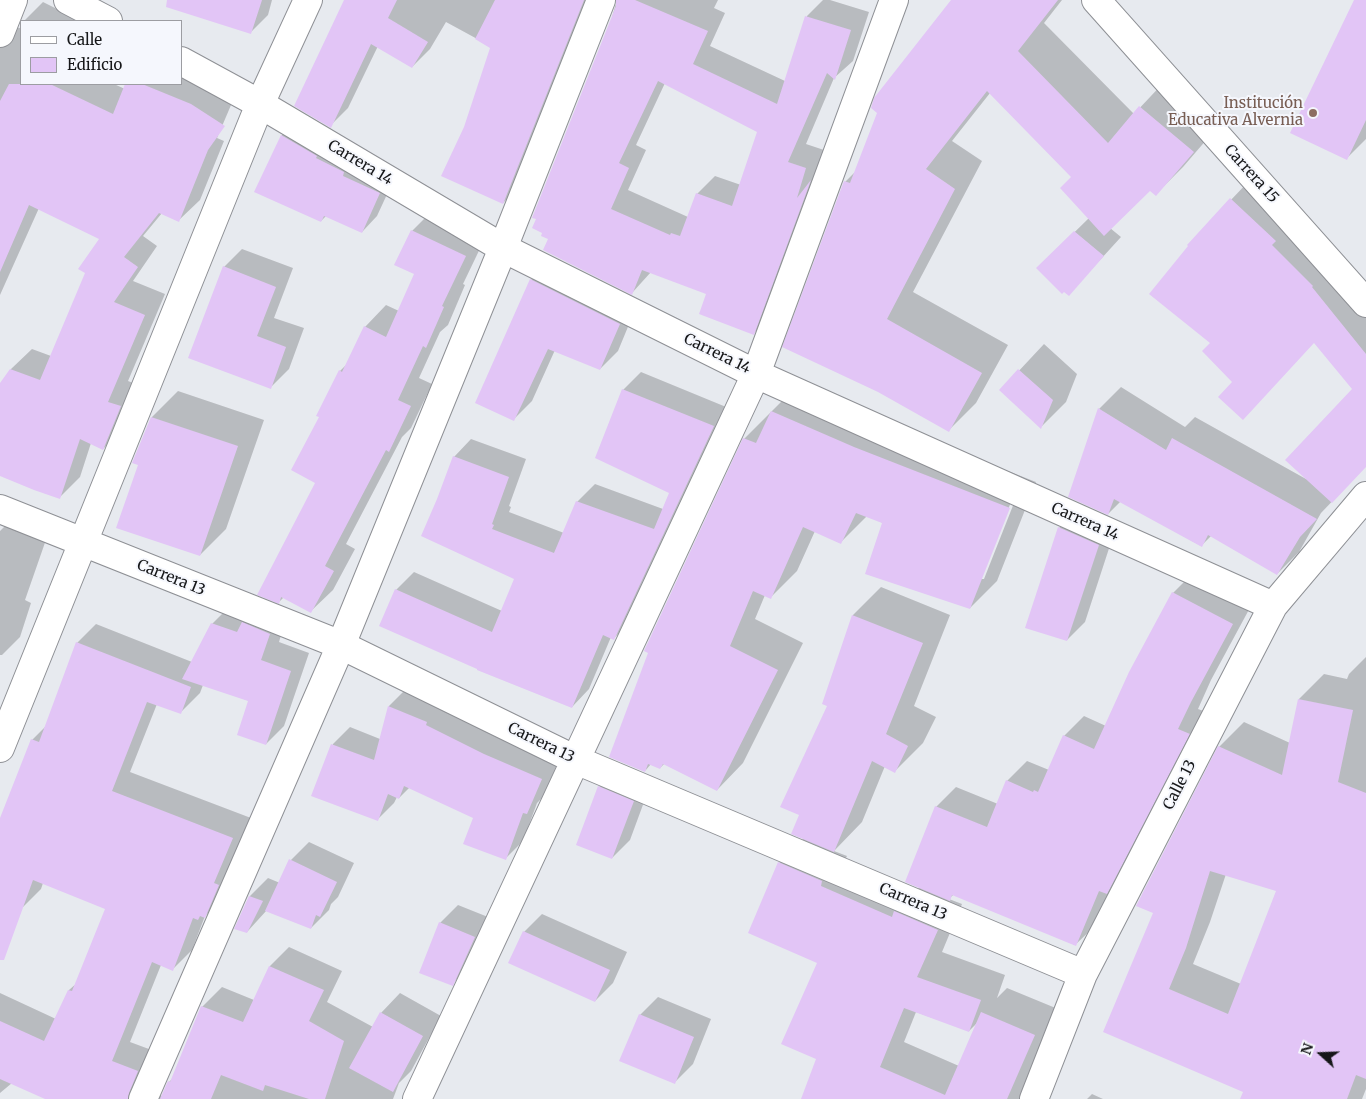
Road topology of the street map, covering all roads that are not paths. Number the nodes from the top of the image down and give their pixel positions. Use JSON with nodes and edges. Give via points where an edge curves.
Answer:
{"nodes":[{"id":1,"x":13,"y":0,"type":"edge"},
{"id":2,"x":68,"y":0,"type":"edge"},
{"id":3,"x":308,"y":0,"type":"edge"},
{"id":4,"x":601,"y":0,"type":"edge"},
{"id":5,"x":894,"y":0,"type":"edge"},
{"id":6,"x":1096,"y":0,"type":"edge"},
{"id":7,"x":106,"y":20,"type":"edge"},
{"id":8,"x":0,"y":33,"type":"edge"},
{"id":9,"x":182,"y":62,"type":"edge"},
{"id":10,"x":260,"y":104,"type":"junction"},
{"id":11,"x":503,"y":248,"type":"junction"},
{"id":12,"x":1366,"y":303,"type":"edge"},
{"id":13,"x":756,"y":374,"type":"junction"},
{"id":14,"x":1366,"y":496,"type":"edge"},
{"id":15,"x":0,"y":509,"type":"edge"},
{"id":16,"x":84,"y":544,"type":"junction"},
{"id":17,"x":1273,"y":606,"type":"junction"},
{"id":18,"x":341,"y":645,"type":"junction"},
{"id":19,"x":0,"y":748,"type":"edge"},
{"id":20,"x":576,"y":760,"type":"junction"},
{"id":21,"x":1083,"y":974,"type":"junction"},
{"id":22,"x":143,"y":1099,"type":"edge"},
{"id":23,"x":417,"y":1099,"type":"edge"},
{"id":24,"x":1034,"y":1099,"type":"edge"}],
"edges":[{"from":1,"to":8,"type":"street"},
{"from":2,"to":7,"type":"street"},
{"from":3,"to":10,"type":"street"},
{"from":4,"to":11,"type":"street"},
{"from":5,"to":13,"type":"street"},
{"from":6,"to":12,"type":"street","name":"Carrera 15"},
{"from":9,"to":10,"type":"street","name":"Carrera 14"},
{"from":10,"to":11,"type":"street","name":"Carrera 14"},
{"from":10,"to":16,"type":"street"},
{"from":11,"to":13,"type":"street","name":"Carrera 14"},
{"from":11,"to":18,"type":"street"},
{"from":13,"to":17,"type":"street","name":"Carrera 14"},
{"from":13,"to":20,"type":"street"},
{"from":14,"to":17,"type":"street","name":"Calle 13"},
{"from":15,"to":16,"type":"street","name":"Carrera 13"},
{"from":16,"to":18,"type":"street","name":"Carrera 13"},
{"from":16,"to":19,"type":"street"},
{"from":17,"to":21,"type":"street","name":"Calle 13"},
{"from":18,"to":20,"type":"street","name":"Carrera 13"},
{"from":18,"to":22,"type":"street"},
{"from":20,"to":21,"type":"street","name":"Carrera 13"},
{"from":20,"to":23,"type":"street"},
{"from":21,"to":24,"type":"street","name":"Calle 13"}]}
